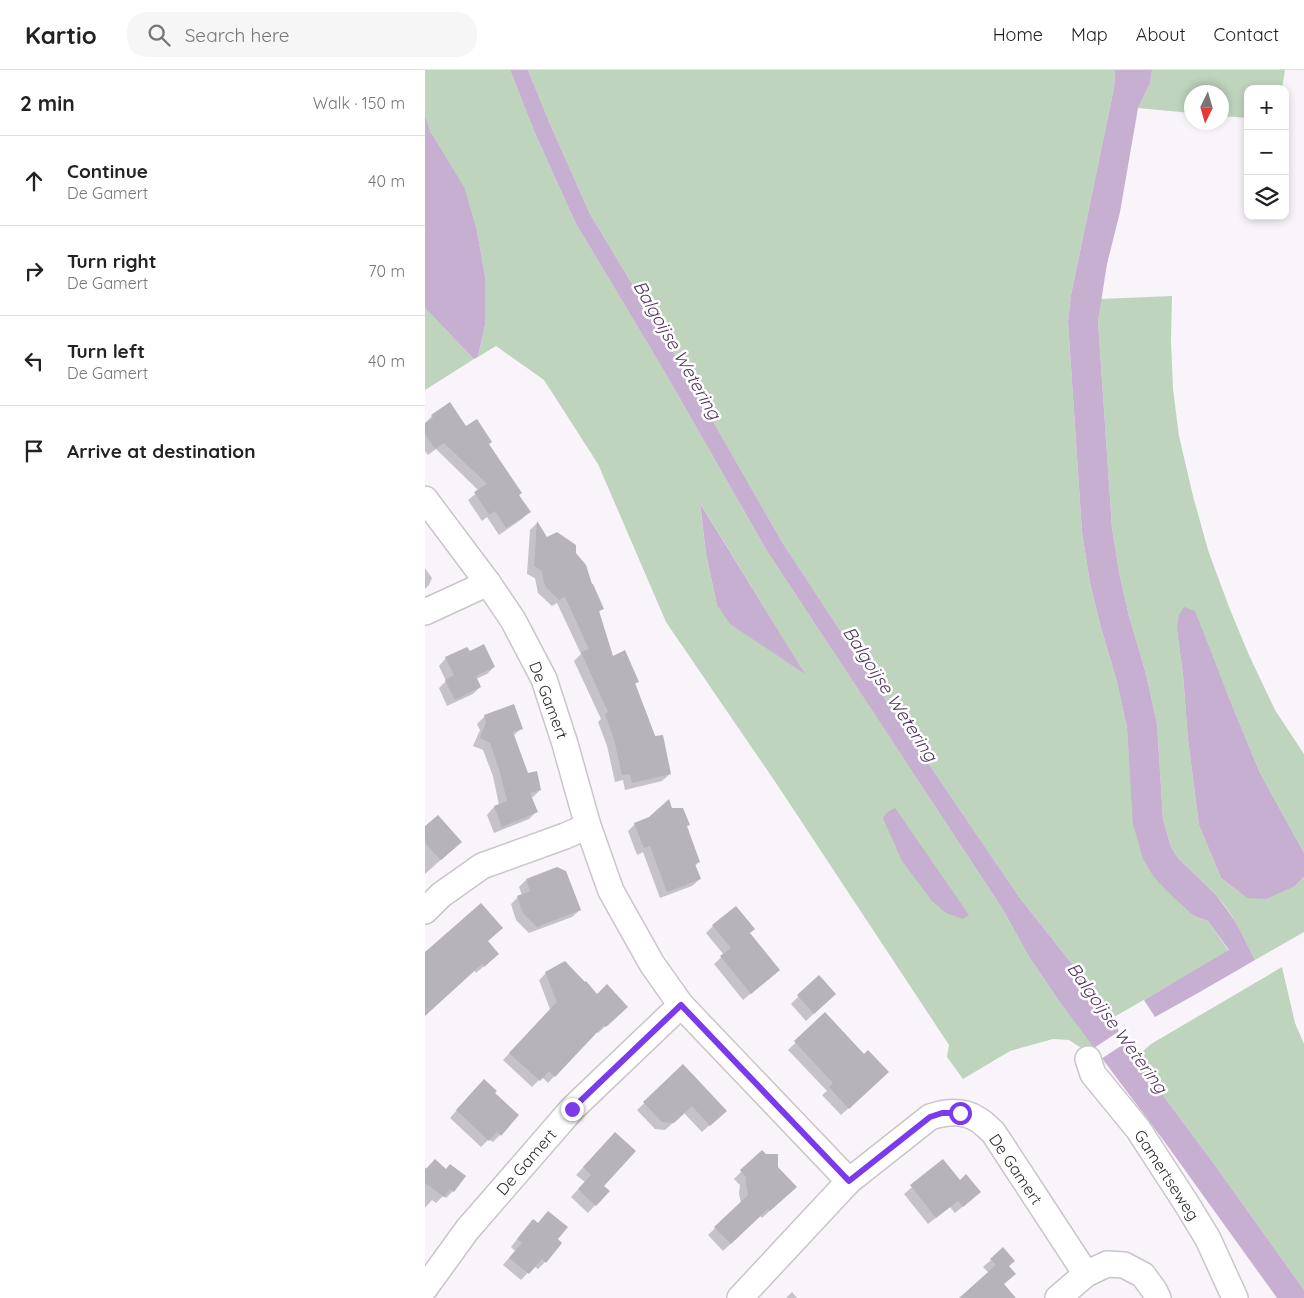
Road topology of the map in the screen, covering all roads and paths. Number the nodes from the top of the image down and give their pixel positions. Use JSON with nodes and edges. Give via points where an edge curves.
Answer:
{"nodes":[{"id":1,"x":425,"y":499,"type":"edge"},
{"id":2,"x":488,"y":583,"type":"junction"},
{"id":3,"x":425,"y":612,"type":"edge"},
{"id":4,"x":588,"y":826,"type":"junction"},
{"id":5,"x":425,"y":912,"type":"edge"},
{"id":6,"x":681,"y":1005,"type":"junction"},
{"id":7,"x":1088,"y":1059,"type":"dead end"},
{"id":8,"x":849,"y":1181,"type":"junction"},
{"id":9,"x":1086,"y":1274,"type":"junction"},
{"id":10,"x":425,"y":1288,"type":"edge"},
{"id":11,"x":740,"y":1298,"type":"edge"},
{"id":12,"x":1058,"y":1298,"type":"edge"},
{"id":13,"x":1158,"y":1298,"type":"edge"},
{"id":14,"x":1235,"y":1298,"type":"edge"}],
"edges":[{"from":1,"to":2,"type":"street","name":"De Gamert"},
{"from":2,"to":3,"type":"street"},
{"from":2,"to":4,"type":"street","name":"De Gamert","via":[[513,620],[544,679]]},
{"from":4,"to":5,"type":"street","via":[[482,866],[441,895]]},
{"from":4,"to":6,"type":"street","name":"De Gamert","via":[[611,891],[652,964]]},
{"from":6,"to":8,"type":"street","name":"De Gamert"},
{"from":6,"to":10,"type":"street","name":"De Gamert","via":[[572,1109],[467,1230]]},
{"from":7,"to":14,"type":"street","name":"Gamertseweg","via":[[1093,1074],[1138,1130],[1188,1206]]},
{"from":8,"to":9,"type":"street","name":"De Gamert","via":[[930,1117],[960,1113],[977,1118],[993,1132]]},
{"from":8,"to":11,"type":"street","name":"De Gamert"},
{"from":9,"to":12,"type":"street"},
{"from":9,"to":13,"type":"street","via":[[1107,1264],[1124,1265],[1143,1275]]}]}
